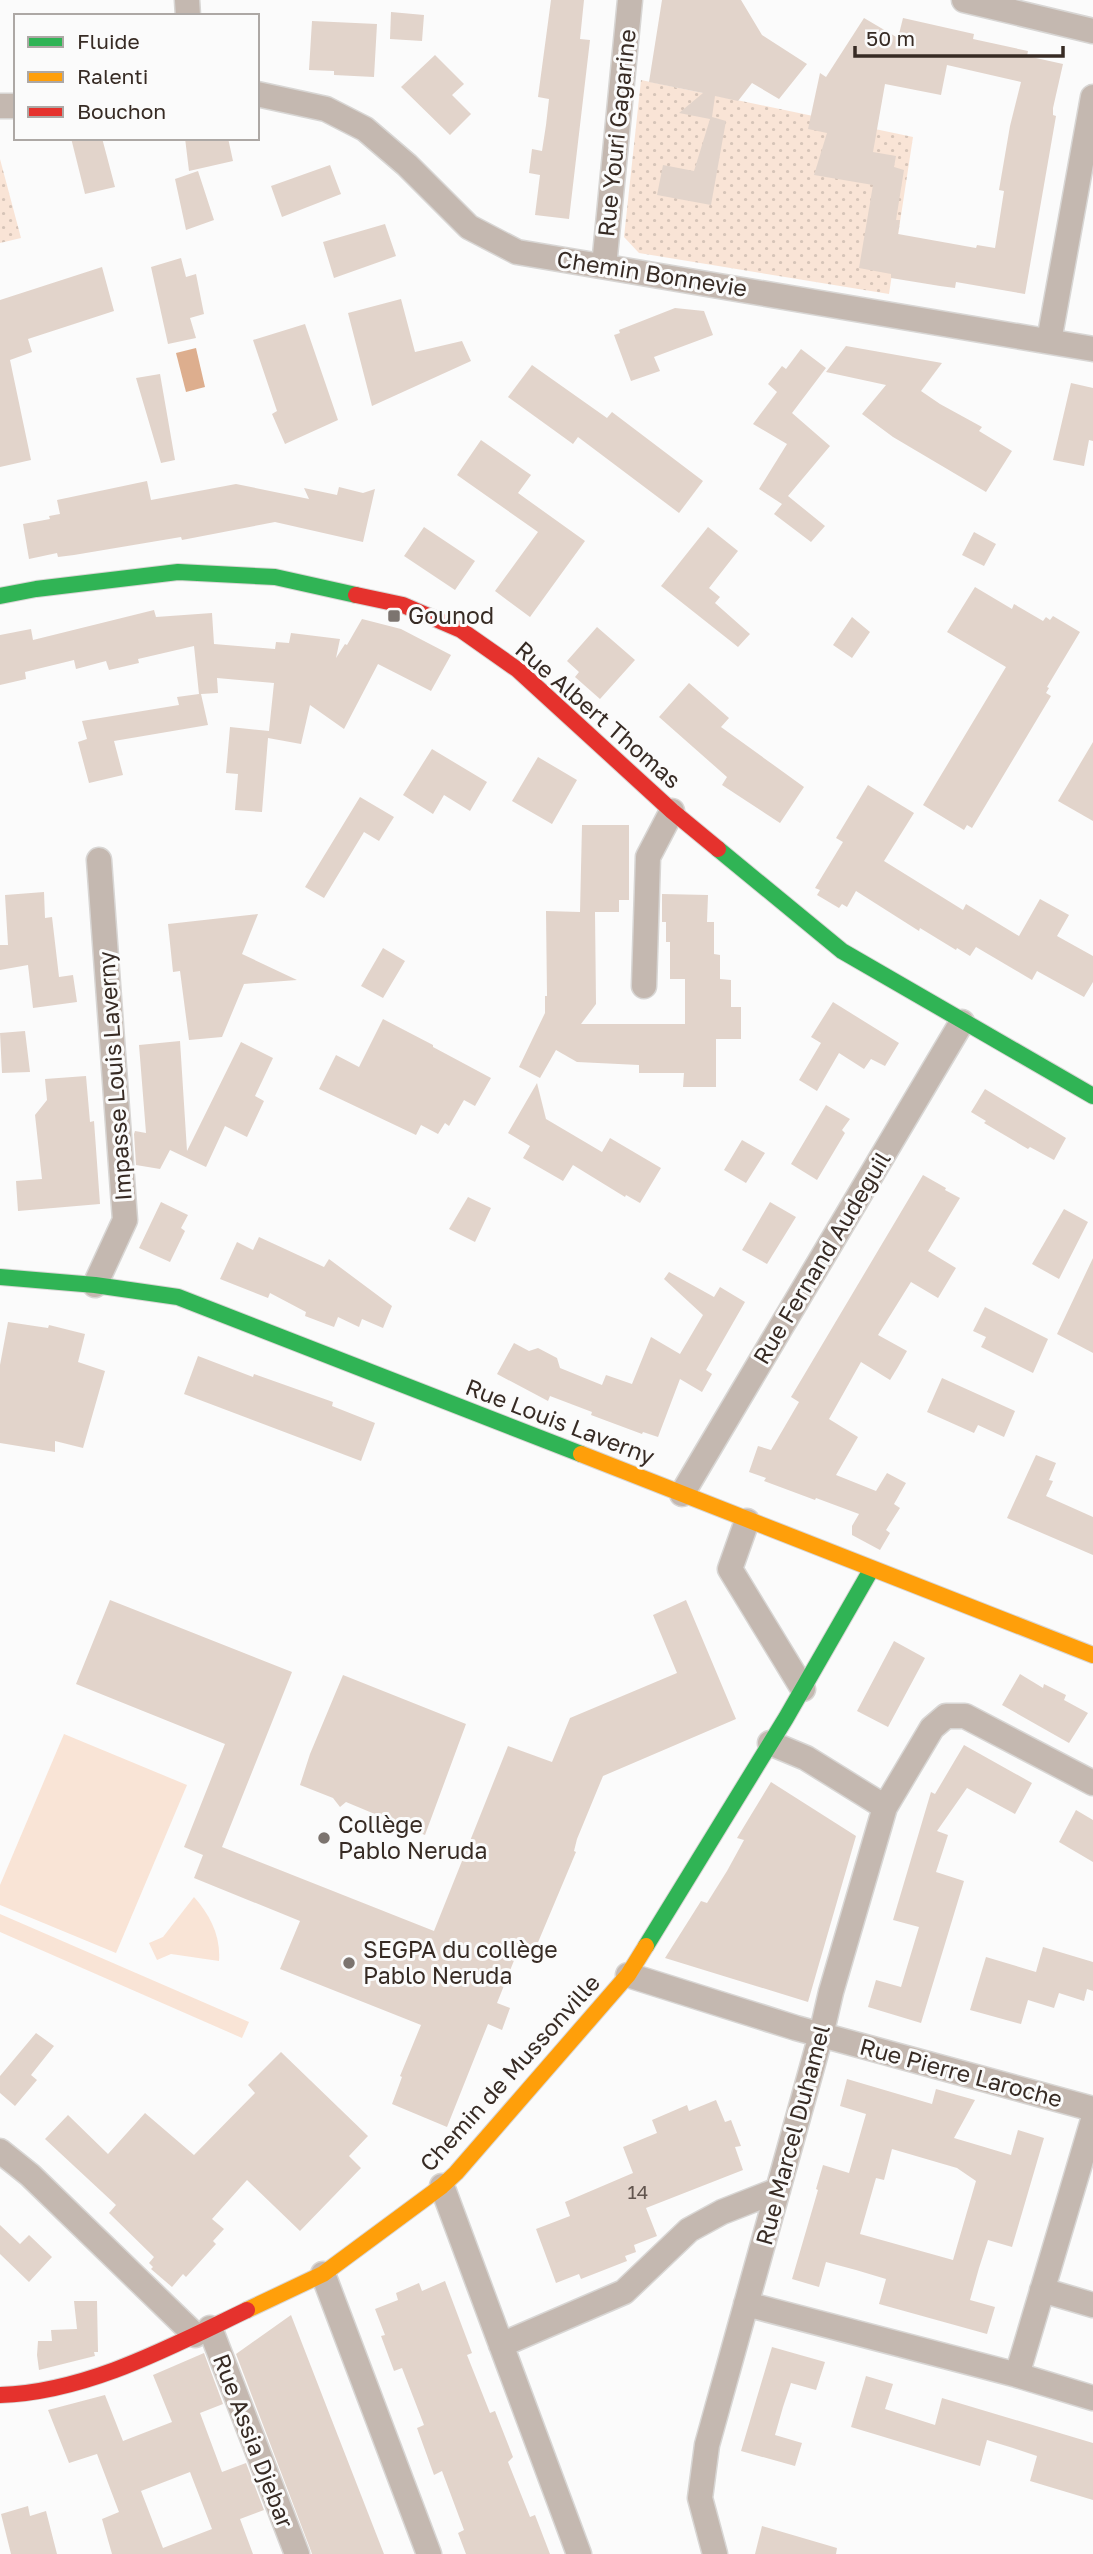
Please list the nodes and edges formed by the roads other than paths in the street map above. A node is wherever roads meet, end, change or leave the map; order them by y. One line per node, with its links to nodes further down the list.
1 (630, 0): 6 (street, Rue Youri Gagarine)
2 (964, 0): 3 (street)
3 (1093, 30)
4 (259, 94): 6 (street, Chemin Bonnevie)
5 (1093, 97): 7 (street)
6 (604, 266): 7 (street, Chemin Bonnevie)
7 (1049, 341): 8 (street, Chemin Bonnevie)
8 (1093, 349)
9 (0, 596): 10 (street, Rue Albert Thomas)
10 (672, 811): 12 (street); 13 (street, Rue Albert Thomas)
11 (99, 860): 16 (street, Impasse Louis Laverny)
12 (644, 986)
13 (962, 1022): 14 (street, Rue Albert Thomas); 17 (street, Rue Fernand Audeguil)
14 (1093, 1096)
15 (0, 1277): 16 (street, Rue Louis Laverny)
16 (95, 1285): 17 (street, Rue Louis Laverny)
17 (682, 1494): 18 (street, Rue Louis Laverny)
18 (747, 1521): 19 (street, Rue Louis Laverny); 21 (street)
19 (871, 1570): 20 (street, Rue Louis Laverny); 21 (street, Chemin de Mussonville)
20 (1093, 1655)
21 (803, 1689): 22 (street, Chemin de Mussonville)
22 (770, 1744): 24 (street); 25 (street, Chemin de Mussonville)
23 (1093, 1783): 24 (street, Rue Marcel Duhamel)
24 (885, 1807): 26 (street, Rue Marcel Duhamel)
25 (628, 1975): 26 (street, Rue Pierre Laroche); 32 (street, Chemin de Mussonville)
26 (821, 2035): 27 (street, Rue Pierre Laroche); 33 (street, Rue Marcel Duhamel)
27 (1093, 2109)
28 (1093, 2120): 35 (street)
29 (0, 2151): 31 (street)
30 (0, 2175): 31 (street)
31 (30, 2175): 38 (street)
32 (442, 2186): 34 (street, Chemin de Mussonville); 39 (street)
33 (778, 2190): 36 (street, Rue Marcel Duhamel); 39 (street)
34 (323, 2274): 38 (street, Chemin de Mussonville); 44 (street)
35 (1042, 2290): 37 (street); 40 (street)
36 (746, 2304): 40 (street); 46 (street, Rue Marcel Duhamel)
37 (1093, 2305)
38 (202, 2332): 41 (street, Chemin de Mussonville); 43 (street, Rue Assia Djebar)
39 (501, 2345): 45 (street)
40 (1017, 2375): 42 (street)
41 (0, 2395)
42 (1093, 2398)
43 (297, 2554)
44 (429, 2554)
45 (579, 2554)
46 (715, 2554)

